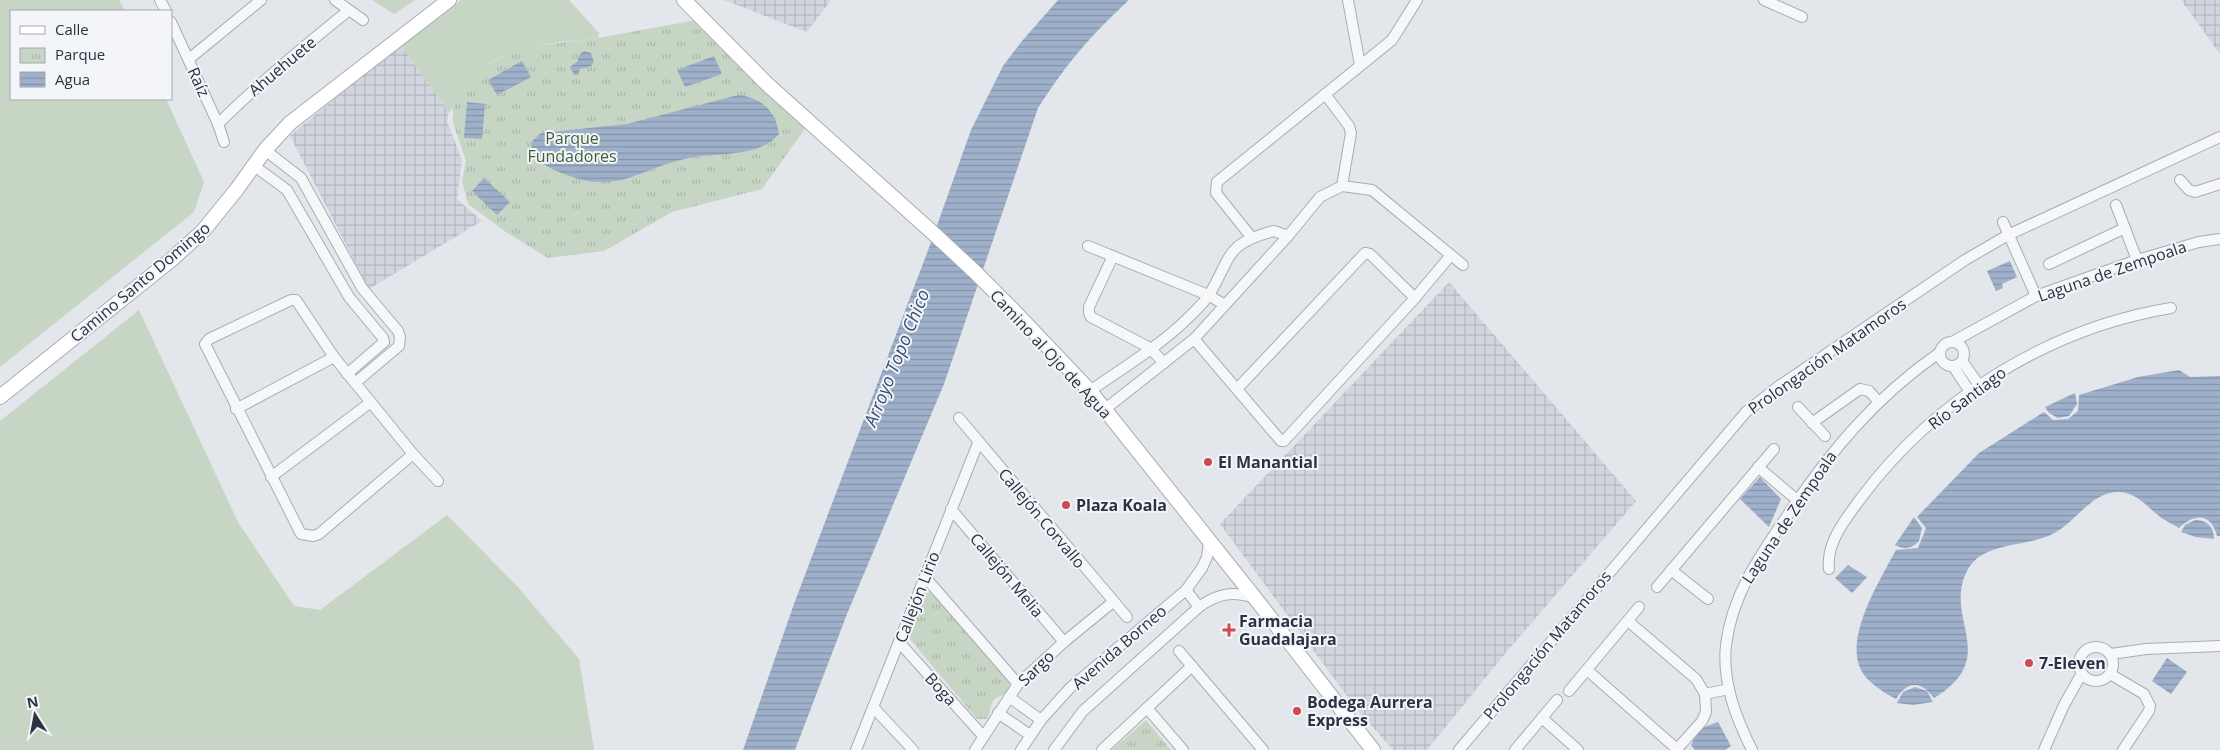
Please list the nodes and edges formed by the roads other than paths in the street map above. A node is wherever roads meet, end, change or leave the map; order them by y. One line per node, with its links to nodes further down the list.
1 (261, 0): 12 (street)
2 (335, 0): 8 (street)
3 (449, 0): 18 (street, Camino Santo Domingo)
4 (684, 0): 52 (street, Camino al Ojo de Agua)
5 (1348, 0): 13 (street)
6 (1417, 0): 13 (street)
7 (1764, 0): 9 (street)
8 (348, 12): 10 (street); 15 (street, Ahuehuete)
9 (1802, 17)
10 (363, 20)
11 (172, 24): 12 (street, Raíz)
12 (189, 59): 15 (street, Raíz)
13 (1360, 65): 14 (street)
14 (1326, 94): 22 (street); 28 (street)
15 (218, 124): 17 (street, Raíz)
16 (2220, 137): 26 (street, Prolongación Matamoros)
17 (224, 142)
18 (264, 150): 19 (street, Camino Santo Domingo); 49 (street)
19 (253, 165): 48 (street); 54 (street, Camino Santo Domingo)
20 (2180, 180): 21 (street)
21 (2220, 184)
22 (1342, 186): 27 (street); 31 (street)
23 (2116, 205): 25 (street)
24 (2003, 222): 26 (street)
25 (2125, 228): 33 (street); 34 (street)
26 (2008, 235): 37 (street); 116 (street, Prolongación Matamoros)
27 (1288, 236): 28 (street); 39 (street)
28 (1252, 238): 36 (street)
29 (2220, 238): 33 (street, Laguna de Zempoala)
30 (1088, 246): 32 (street)
31 (1451, 255): 35 (street); 38 (street)
32 (1113, 256): 36 (street); 43 (street)
33 (2137, 260): 37 (street, Laguna de Zempoala)
34 (2049, 264)
35 (1463, 265)
36 (1208, 295): 39 (street); 43 (street)
37 (2036, 296): 42 (street, Laguna de Zempoala)
38 (1415, 298): 51 (street); 51 (street)
39 (1225, 305): 41 (street)
40 (2171, 308): 50 (street, Río Santiago)
41 (1194, 339): 46 (street); 51 (street)
42 (1954, 341): 44 (street); 47 (street)
43 (1150, 348): 46 (street); 52 (street)
44 (1939, 353): 47 (street); 55 (street, Laguna de Zempoala)
45 (334, 357): 48 (street); 58 (street); 58 (street)
46 (1164, 363): 59 (street)
47 (1958, 363): 50 (street); 53 (street)
48 (347, 374): 49 (street)
49 (355, 383): 56 (street)
50 (1979, 385): 53 (street, Río Santiago)
51 (1237, 389)
52 (1090, 391): 59 (street, Camino al Ojo de Agua)
53 (1970, 392): 72 (street, Río Santiago)
54 (0, 397)
55 (1878, 401): 61 (street); 69 (street, Laguna de Zempoala)
56 (371, 402): 65 (street); 67 (street)
57 (1798, 407): 61 (street)
58 (236, 409): 67 (street)
59 (1104, 410): 71 (street, Camino al Ojo de Agua)
60 (958, 418): 63 (street, Callejón Corvallo)
61 (1812, 423): 62 (street)
62 (1825, 436)
63 (978, 443): 70 (street, Callejón Lirio); 79 (street, Callejón Corvallo)
64 (1774, 449): 66 (street)
65 (413, 454): 67 (street); 68 (street)
66 (1758, 467): 69 (street); 73 (street)
67 (271, 476)
68 (438, 481)
69 (1797, 500): 94 (street, Laguna de Zempoala)
70 (951, 509): 74 (street, Callejón Lirio); 85 (street, Callejón Melia)
71 (1209, 541): 76 (street, Avenida Borneo); 77 (street, Camino al Ojo de Agua)
72 (1829, 569)
73 (1671, 570): 75 (street); 78 (street)
74 (926, 577): 84 (street, Callejón Lirio); 93 (street)
75 (1657, 587)
76 (1186, 590): 80 (street); 103 (street, Avenida Borneo)
77 (1255, 598): 80 (street, Avenida Borneo); 115 (street, Camino al Ojo de Agua)
78 (1708, 599)
79 (1113, 602): 82 (street, Callejón Corvallo); 85 (street, Sargo)
80 (1200, 607): 106 (street, Avenida Borneo)
81 (1639, 607): 83 (street)
82 (1127, 617)
83 (1628, 621): 90 (street); 96 (street)
84 (899, 642): 99 (street, Callejón Lirio); 105 (street, Boga)
85 (1064, 642): 93 (street, Sargo)
86 (2220, 646): 88 (street)
87 (1180, 651): 89 (street)
88 (2111, 654): 91 (street); 92 (street)
89 (1192, 666): 100 (street); 114 (street)
90 (1587, 670): 95 (street); 108 (street)
91 (2082, 673): 92 (street); 120 (street)
92 (2110, 674): 121 (street)
93 (1018, 684): 97 (street, Sargo)
94 (1729, 689): 96 (street); 119 (street, Laguna de Zempoala)
95 (1569, 691)
96 (1705, 694): 108 (street)
97 (1009, 696): 101 (street, Sargo); 103 (street)
98 (1557, 700): 102 (street)
99 (873, 707): 109 (street, Callejón Lirio); 110 (street)
100 (1147, 708): 112 (street); 113 (street)
101 (998, 713): 104 (street); 105 (street, Sargo)
102 (1542, 718): 117 (street); 118 (street)
103 (1041, 720): 104 (street, Avenida Borneo)
104 (1030, 735): 107 (street, Avenida Borneo)
105 (983, 736): 111 (street, Sargo)
106 (1059, 748)
107 (1022, 749)
108 (1678, 749)
109 (856, 750)
110 (913, 750)
111 (975, 750)
112 (1102, 750)
113 (1183, 750)
114 (1263, 750)
115 (1374, 750)
116 (1459, 750)
117 (1515, 750)
118 (1578, 750)
119 (1752, 750)
120 (2044, 750)
121 (2123, 750)

